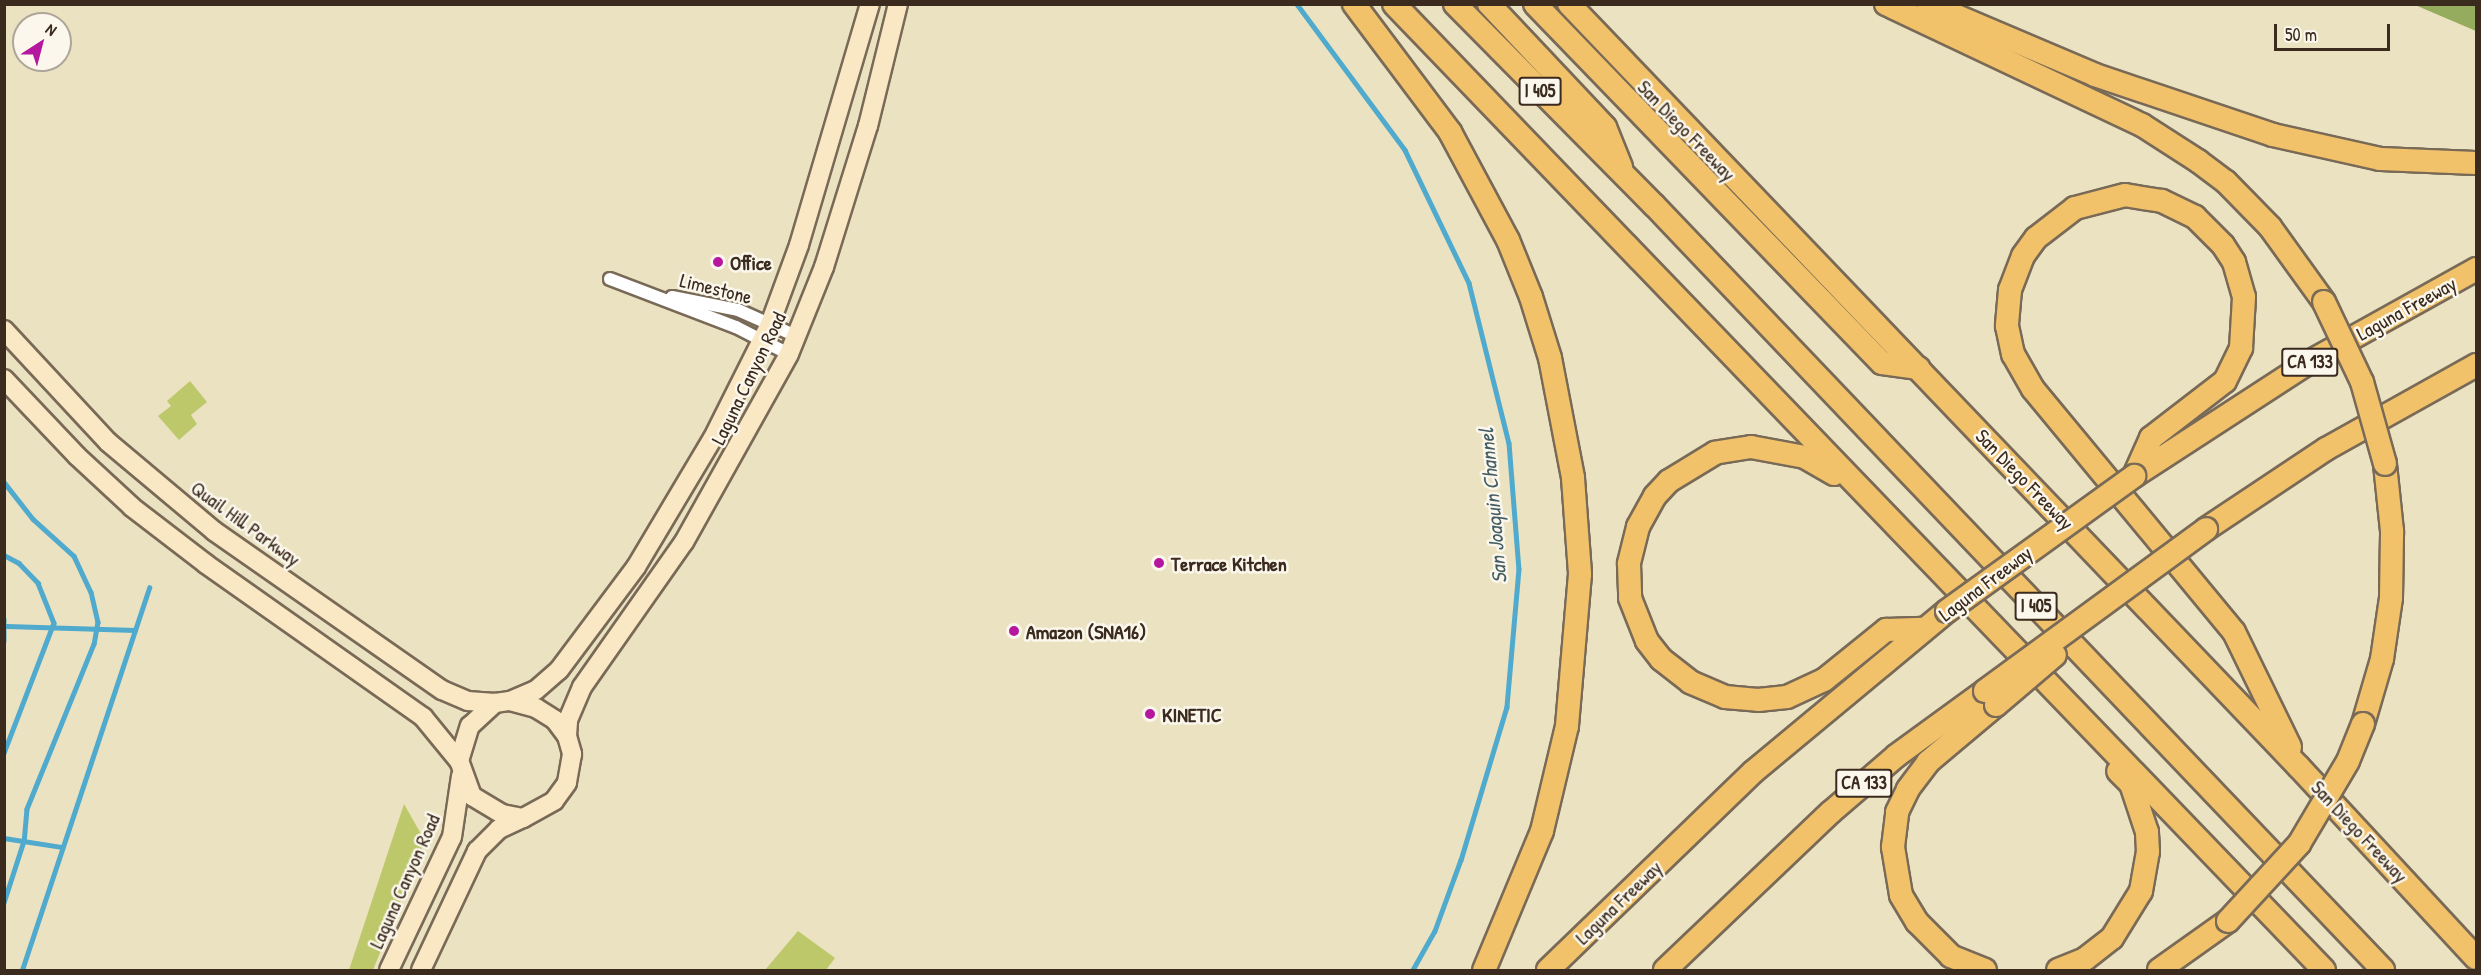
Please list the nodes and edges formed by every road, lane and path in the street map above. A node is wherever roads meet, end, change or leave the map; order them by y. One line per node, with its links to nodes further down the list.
1 (870, 4): 17 (main road, Laguna Canyon Road)
2 (898, 4): 18 (main road, Laguna Canyon Road)
3 (1354, 4): 36 (highway)
4 (1394, 4): 24 (highway)
5 (1455, 4): 12 (highway, I 405)
6 (1489, 4): 12 (highway)
7 (1535, 4): 21 (highway)
8 (1569, 4): 21 (highway, San Diego Freeway)
9 (1887, 4): 41 (highway, bridge)
10 (1929, 4): 11 (highway)
11 (2476, 164)
12 (1625, 177): 43 (highway, I 405)
13 (2476, 269): 23 (highway, Laguna Freeway / CA 133)
14 (610, 279): 15 (street, Limestone)
15 (659, 295): 17 (street, Limestone); 17 (street, Limestone)
16 (4, 330): 28 (main road, Quail Hill Parkway)
17 (766, 332): 18 (street, Limestone); 19 (street, Limestone); 28 (main road, Laguna Canyon Road)
18 (796, 336): 19 (main road, Laguna Canyon Road)
19 (789, 354): 29 (main road, Laguna Canyon Road)
20 (2476, 365): 27 (highway, bridge)
21 (1919, 368): 31 (highway, San Diego Freeway)
22 (4, 379): 30 (main road)
23 (2142, 466): 25 (highway, Laguna Freeway / CA 133, bridge); 31 (highway)
24 (1862, 491): 25 (highway); 26 (highway)
25 (1924, 629): 37 (highway, Laguna Freeway / CA 133)
26 (1999, 634): 40 (highway); 42 (highway)
27 (1990, 698): 38 (highway, CA 133); 39 (highway)
28 (502, 702): 29 (main road); 30 (main road)
29 (567, 736): 32 (main road)
30 (460, 767): 32 (main road); 34 (main road, Laguna Canyon Road)
31 (2299, 767): 33 (highway, San Diego Freeway)
32 (523, 818): 35 (main road)
33 (2476, 958)
34 (389, 970)
35 (421, 970)
36 (1484, 970)
37 (1548, 970)
38 (1665, 970)
39 (1985, 970)
40 (2058, 970)
41 (2159, 970)
42 (2324, 970)
43 (2383, 970)

